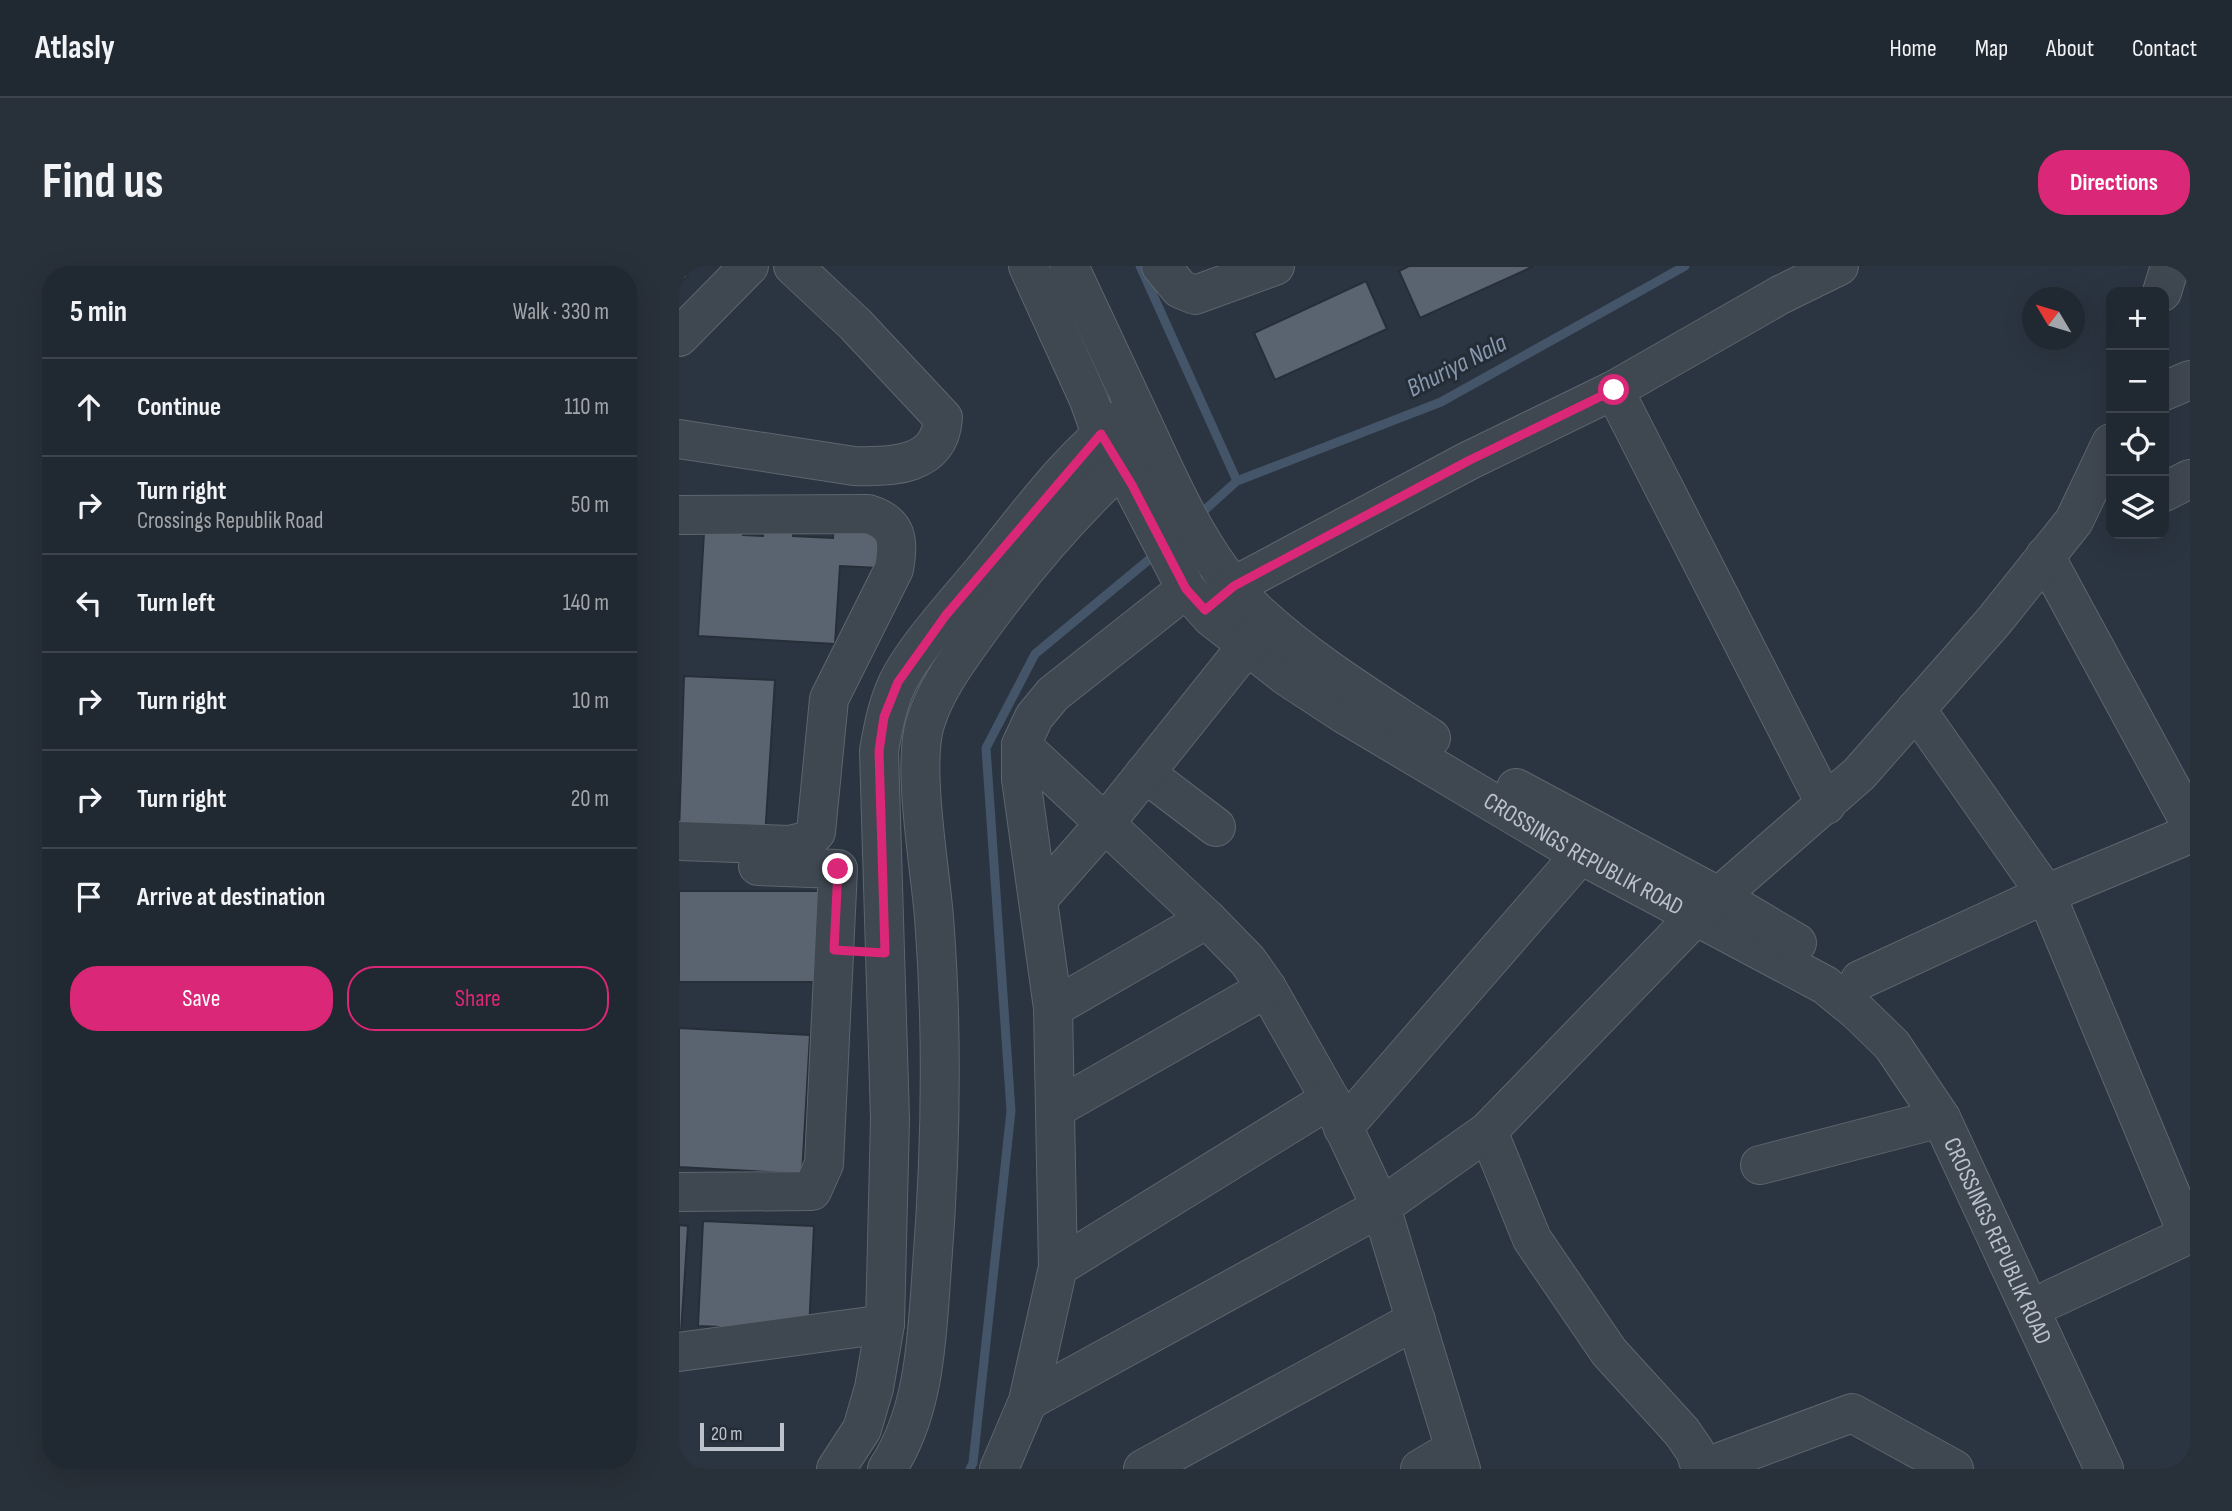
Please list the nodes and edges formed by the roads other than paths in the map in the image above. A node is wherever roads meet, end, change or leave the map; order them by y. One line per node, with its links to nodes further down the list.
1 (749, 266): 10 (street)
2 (793, 266): 16 (street)
3 (1028, 266): 15 (street, CROSSINGS REPUBLIK ROAD)
4 (1069, 266): 14 (street, CROSSINGS REPUBLIK ROAD)
5 (1161, 266): 6 (street)
6 (1275, 266)
7 (1839, 266): 13 (street)
8 (2170, 266): 9 (street)
9 (2164, 287)
10 (679, 337)
11 (2190, 380): 12 (street)
12 (2169, 389)
13 (1614, 390): 25 (street); 33 (street)
14 (1143, 424): 15 (street); 19 (street, CROSSINGS REPUBLIK ROAD)
15 (1101, 434): 19 (street, CROSSINGS REPUBLIK ROAD); 30 (street)
16 (679, 439)
17 (2106, 454): 23 (street)
18 (2190, 479): 20 (street)
19 (1141, 480): 25 (street); 26 (street, CROSSINGS REPUBLIK ROAD); 68 (street)
20 (2169, 490)
21 (2106, 511): 23 (street)
22 (679, 514): 28 (street)
23 (2074, 521): 24 (street)
24 (2045, 556): 29 (street); 35 (street)
25 (1234, 586): 26 (street); 27 (street)
26 (1189, 590): 27 (street, CROSSINGS REPUBLIK ROAD); 31 (street)
27 (1256, 633): 32 (street); 39 (street, CROSSINGS REPUBLIK ROAD)
28 (829, 699): 30 (street); 38 (street)
29 (1916, 709): 33 (street); 41 (street)
30 (884, 717): 46 (street)
31 (1021, 745): 34 (street); 42 (street)
32 (1145, 773): 34 (street); 36 (street)
33 (1826, 805): 43 (street)
34 (1106, 822): 42 (street); 44 (street)
35 (2190, 823)
36 (1216, 827)
37 (2190, 834): 41 (street)
38 (679, 841)
39 (1590, 844): 43 (street, CROSSINGS REPUBLIK ROAD); 53 (street)
40 (679, 863): 45 (street)
41 (2046, 894): 47 (street); 59 (street)
42 (1039, 898): 49 (street)
43 (1706, 906): 47 (street); 54 (street, CROSSINGS REPUBLIK ROAD); 55 (street)
44 (1207, 919): 48 (street); 49 (street)
45 (834, 950): 46 (street); 50 (street)
46 (885, 953): 51 (street)
47 (1860, 980): 61 (street)
48 (1267, 988): 52 (street); 53 (street)
49 (1053, 1008): 52 (street)
50 (830, 1071): 51 (street); 57 (street)
51 (889, 1076): 63 (street)
52 (1055, 1109): 60 (street)
53 (1336, 1113): 58 (street); 60 (street)
54 (1941, 1118): 56 (street); 74 (street, CROSSINGS REPUBLIK ROAD)
55 (1488, 1131): 58 (street); 72 (street)
56 (1760, 1165)
57 (679, 1192)
58 (1381, 1207): 62 (street); 65 (street)
59 (2189, 1235): 61 (street)
60 (1058, 1267): 65 (street)
61 (2051, 1299): 75 (street)
62 (1416, 1320): 66 (street); 70 (street)
63 (885, 1324): 64 (street); 67 (street)
64 (679, 1352)
65 (1028, 1401): 69 (street)
66 (1458, 1459): 71 (street)
67 (836, 1469)
68 (887, 1469)
69 (999, 1469)
70 (1143, 1469)
71 (1420, 1469)
72 (1701, 1469): 73 (street)
73 (1954, 1469)
74 (2104, 1469)
75 (2130, 1469)

